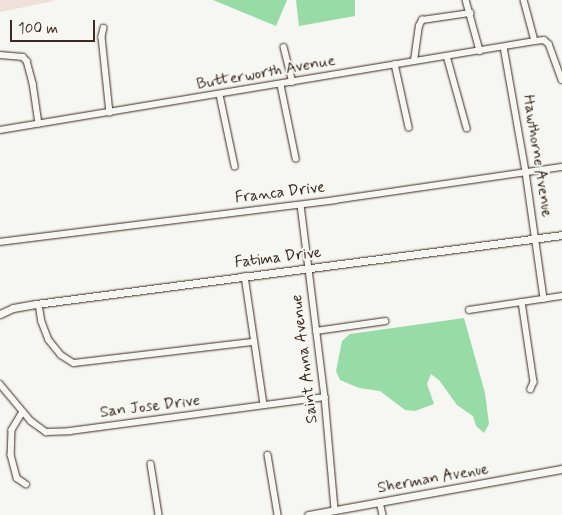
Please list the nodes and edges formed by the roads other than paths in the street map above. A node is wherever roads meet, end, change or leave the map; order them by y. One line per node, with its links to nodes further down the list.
1 (466, 0): 3 (street)
2 (524, 0): 5 (street)
3 (470, 13): 8 (street); 11 (street)
4 (104, 28): 17 (street)
5 (535, 41): 7 (street, Butterworth Avenue); 13 (street)
6 (284, 47): 14 (street)
7 (504, 47): 8 (street, Butterworth Avenue); 25 (street, Hawthorne Avenue)
8 (480, 51): 10 (street, Butterworth Avenue)
9 (3, 55): 18 (street)
10 (447, 56): 11 (street, Butterworth Avenue); 20 (street)
11 (414, 61): 12 (street, Butterworth Avenue)
12 (395, 64): 14 (street, Butterworth Avenue); 19 (street)
13 (562, 80)
14 (292, 82): 15 (street, Butterworth Avenue)
15 (281, 85): 16 (street, Butterworth Avenue); 22 (street)
16 (220, 95): 17 (street, Butterworth Avenue); 23 (street)
17 (110, 114): 18 (street, Butterworth Avenue)
18 (39, 124): 21 (street, Butterworth Avenue)
19 (409, 126)
20 (466, 128)
21 (0, 130)
22 (296, 158)
23 (235, 166)
24 (562, 167): 25 (street, Franca Drive)
25 (526, 172): 26 (street, Franca Drive); 28 (street, Hawthorne Avenue)
26 (301, 205): 29 (street, Franca Drive); 30 (street, Saint Anna Avenue)
27 (562, 235): 28 (street, Fatima Drive)
28 (536, 239): 30 (street, Fatima Drive); 33 (street, Hawthorne Avenue)
29 (0, 242)
30 (308, 269): 31 (street, Fatima Drive); 39 (street, Saint Anna Avenue)
31 (245, 276): 35 (street, Fatima Drive); 40 (street)
32 (562, 296): 33 (street)
33 (544, 299): 34 (street)
34 (522, 302): 36 (street); 42 (street)
35 (39, 304): 37 (street, Fatima Drive); 40 (street)
36 (469, 310)
37 (0, 314)
38 (384, 320): 39 (street)
39 (316, 331): 43 (street, Saint Anna Avenue)
40 (254, 342): 44 (street)
41 (0, 384): 45 (street, San Jose Drive)
42 (531, 390)
43 (324, 397): 44 (street, San Jose Drive); 51 (street, Saint Anna Avenue)
44 (264, 405): 45 (street, San Jose Drive)
45 (23, 412): 49 (street)
46 (268, 455): 53 (street)
47 (151, 464): 52 (street)
48 (562, 469): 50 (street, Sherman Avenue)
49 (26, 484)
50 (380, 502): 51 (street, Sherman Avenue); 55 (street)
51 (336, 510): 54 (street, Sherman Avenue)
52 (159, 515)
53 (278, 515)
54 (308, 515)
55 (383, 515)

